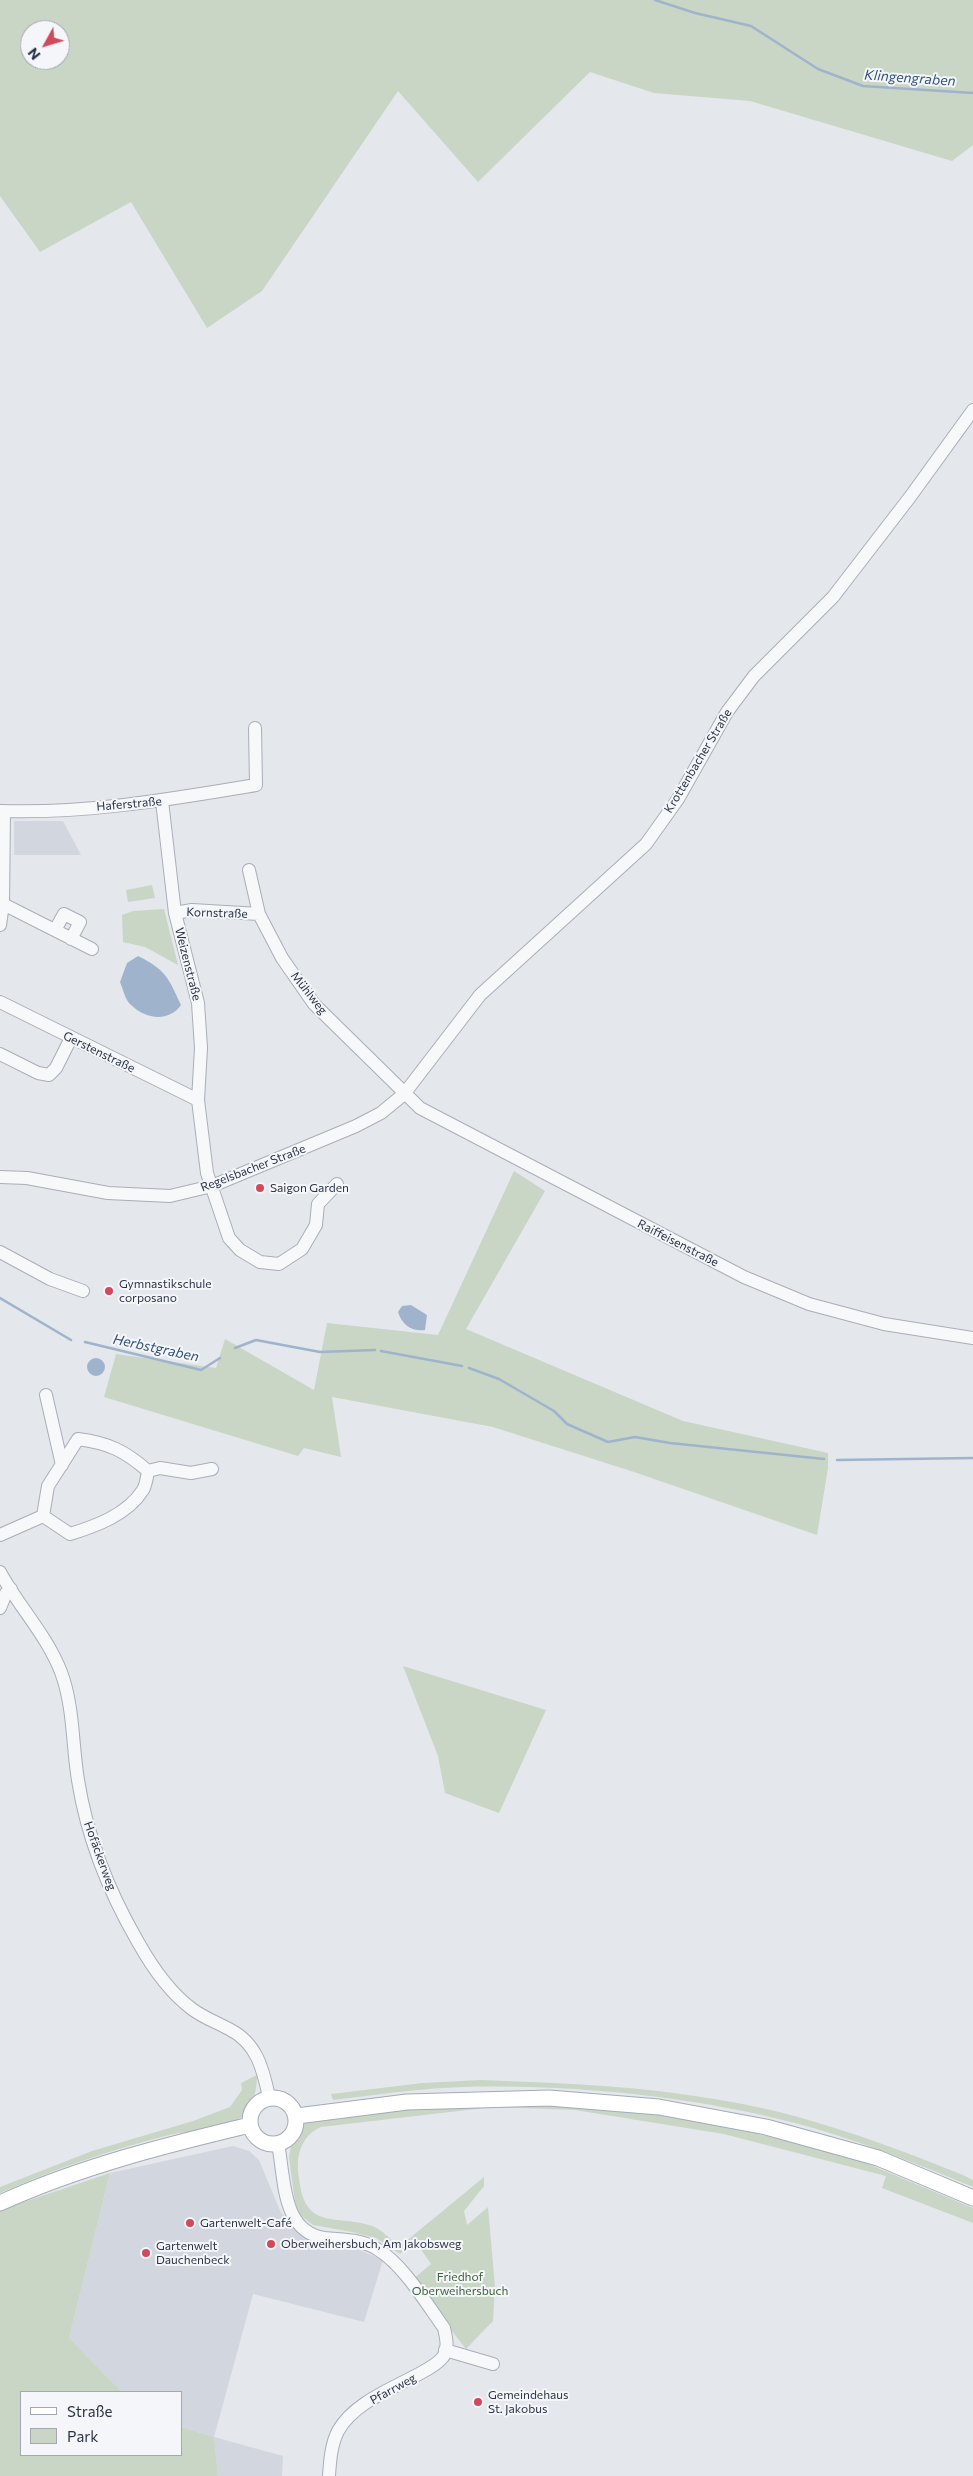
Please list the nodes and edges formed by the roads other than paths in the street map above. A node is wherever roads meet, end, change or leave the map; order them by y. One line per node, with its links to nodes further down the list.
1 (973, 410): 16 (street, Krottenbacher Straße)
2 (255, 728): 3 (street, Haferstraße)
3 (162, 801): 4 (street, Haferstraße); 7 (street, Weizenstraße)
4 (2, 811): 6 (street)
5 (249, 870): 8 (street, Mühlweg)
6 (3, 904): 9 (street); 10 (street)
7 (175, 913): 8 (street, Kornstraße); 17 (street, Weizenstraße)
8 (260, 914): 16 (street, Mühlweg)
9 (0, 925)
10 (55, 930): 11 (street); 11 (street)
11 (71, 939): 12 (street)
12 (92, 949)
13 (0, 1002): 14 (street, Gerstenstraße)
14 (71, 1038): 15 (street); 17 (street, Gerstenstraße)
15 (0, 1054)
16 (404, 1094): 20 (street, Regelsbacher Straße); 23 (street, Raiffeisenstraße)
17 (198, 1100): 20 (street, Weizenstraße)
18 (0, 1177): 20 (street, Regelsbacher Straße)
19 (337, 1184): 20 (street, Weizenstraße)
20 (212, 1186)
21 (0, 1252): 22 (street)
22 (83, 1291)
23 (973, 1338)
24 (46, 1395): 25 (street)
25 (62, 1465): 27 (street); 28 (street)
26 (212, 1469): 27 (street)
27 (148, 1471): 28 (street)
28 (44, 1516): 29 (street)
29 (0, 1535)
30 (0, 1572): 31 (street, Hofäckerweg)
31 (11, 1589): 32 (street); 33 (street, Hofäckerweg)
32 (0, 1608)
33 (269, 2097): 34 (main road); 35 (main road)
34 (297, 2116): 36 (main road); 37 (main road)
35 (250, 2125): 36 (main road); 38 (main road)
36 (278, 2144): 39 (street)
37 (973, 2198)
38 (0, 2203)
39 (446, 2350): 40 (street); 41 (street, Pfarrweg)
40 (493, 2364)
41 (329, 2476)

